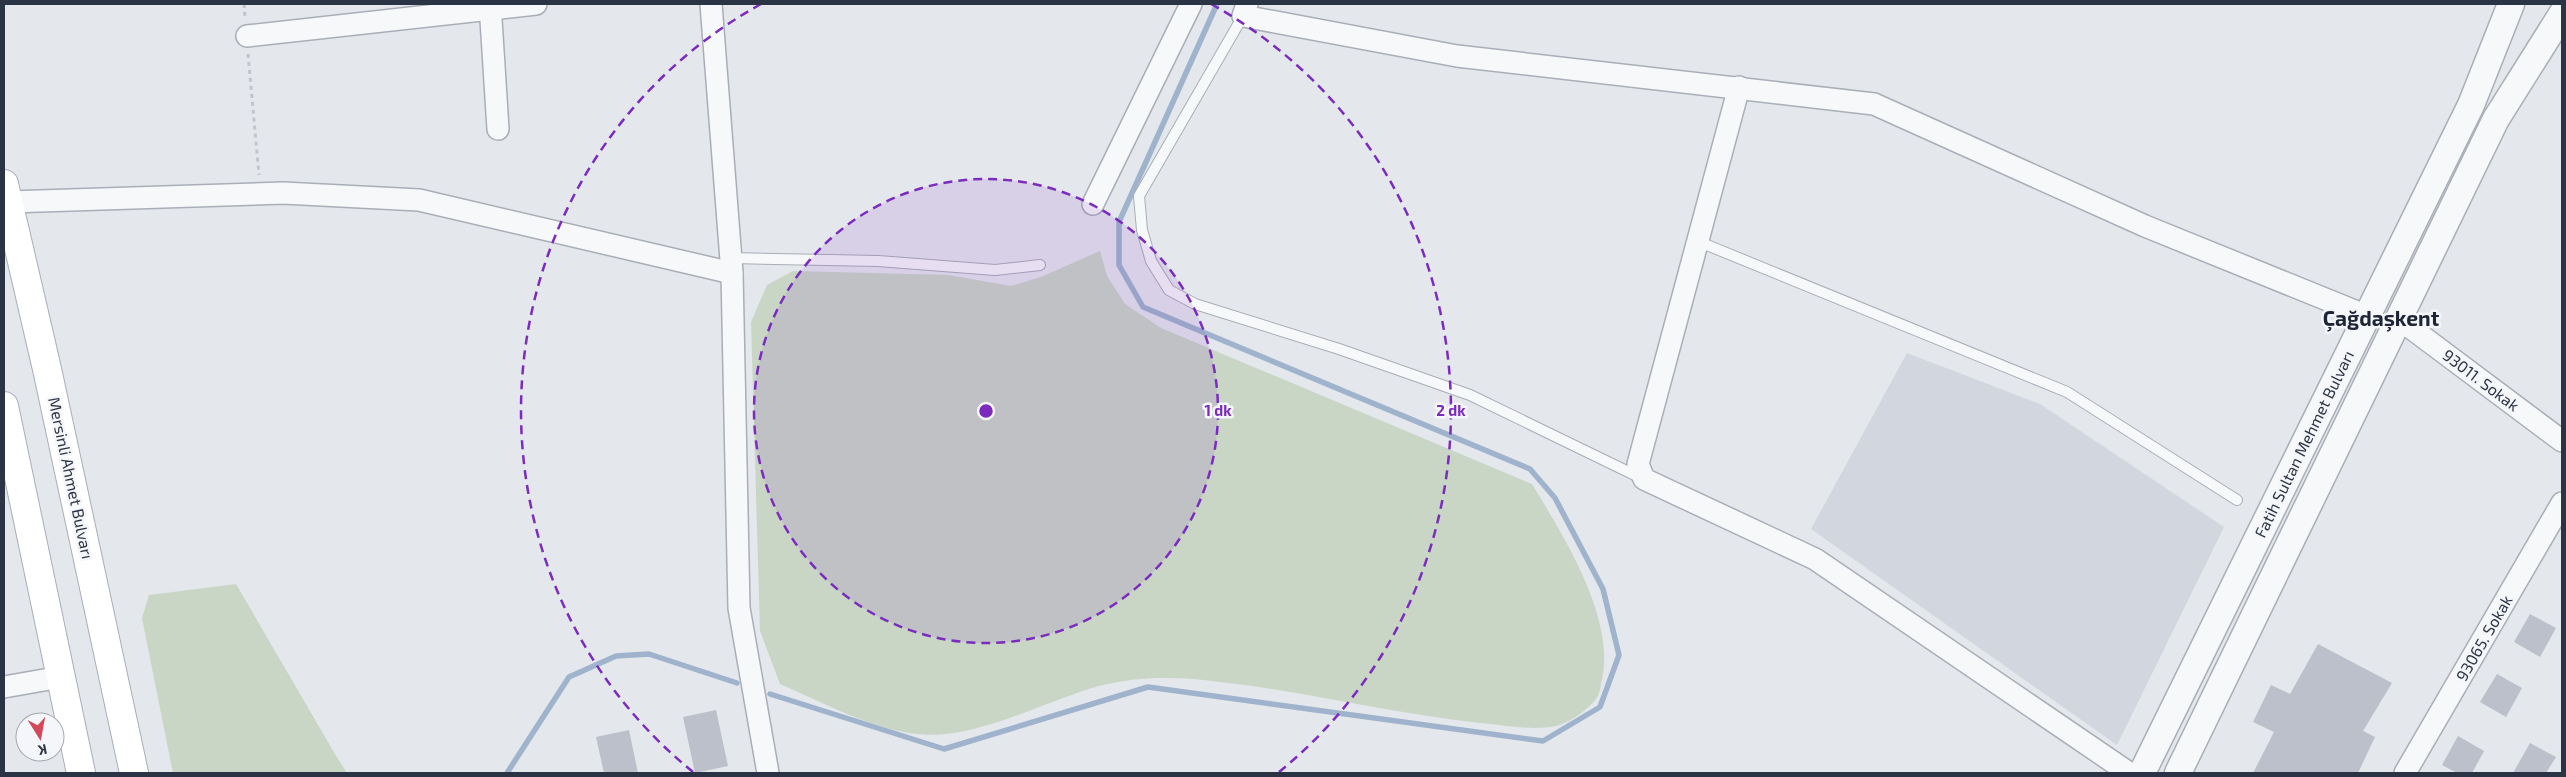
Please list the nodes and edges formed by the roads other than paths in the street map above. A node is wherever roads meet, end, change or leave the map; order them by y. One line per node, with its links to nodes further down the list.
1 (536, 4): 5 (street)
2 (711, 4): 15 (street)
3 (1191, 4): 12 (street)
4 (2511, 4): 16 (street, Fatih Sultan Mehmet Bulvarı)
5 (490, 6): 8 (street); 10 (street)
6 (1245, 10): 9 (street); 20 (lane)
7 (2562, 14): 17 (street, Fatih Sultan Mehmet Bulvarı)
8 (247, 36)
9 (1739, 88): 13 (street); 16 (street)
10 (498, 128)
11 (6, 193): 15 (street); 26 (main road, Mersinli Ahmet Bulvarı)
12 (1093, 204)
13 (1697, 241): 20 (street); 21 (lane)
14 (1040, 265): 15 (lane)
15 (731, 266): 27 (street)
16 (2367, 316): 29 (street, Fatih Sultan Mehmet Bulvarı)
17 (2399, 319): 19 (street, 93011. Sokak); 30 (street, Fatih Sultan Mehmet Bulvarı)
18 (4, 406): 23 (main road)
19 (2562, 441)
20 (1644, 479): 28 (street)
21 (2237, 500)
22 (2562, 503): 31 (street, 93065. Sokak)
23 (60, 677): 24 (street); 25 (main road)
24 (4, 687)
25 (81, 773)
26 (134, 773)
27 (768, 773)
28 (2129, 773)
29 (2142, 773)
30 (2178, 773)
31 (2405, 773)

